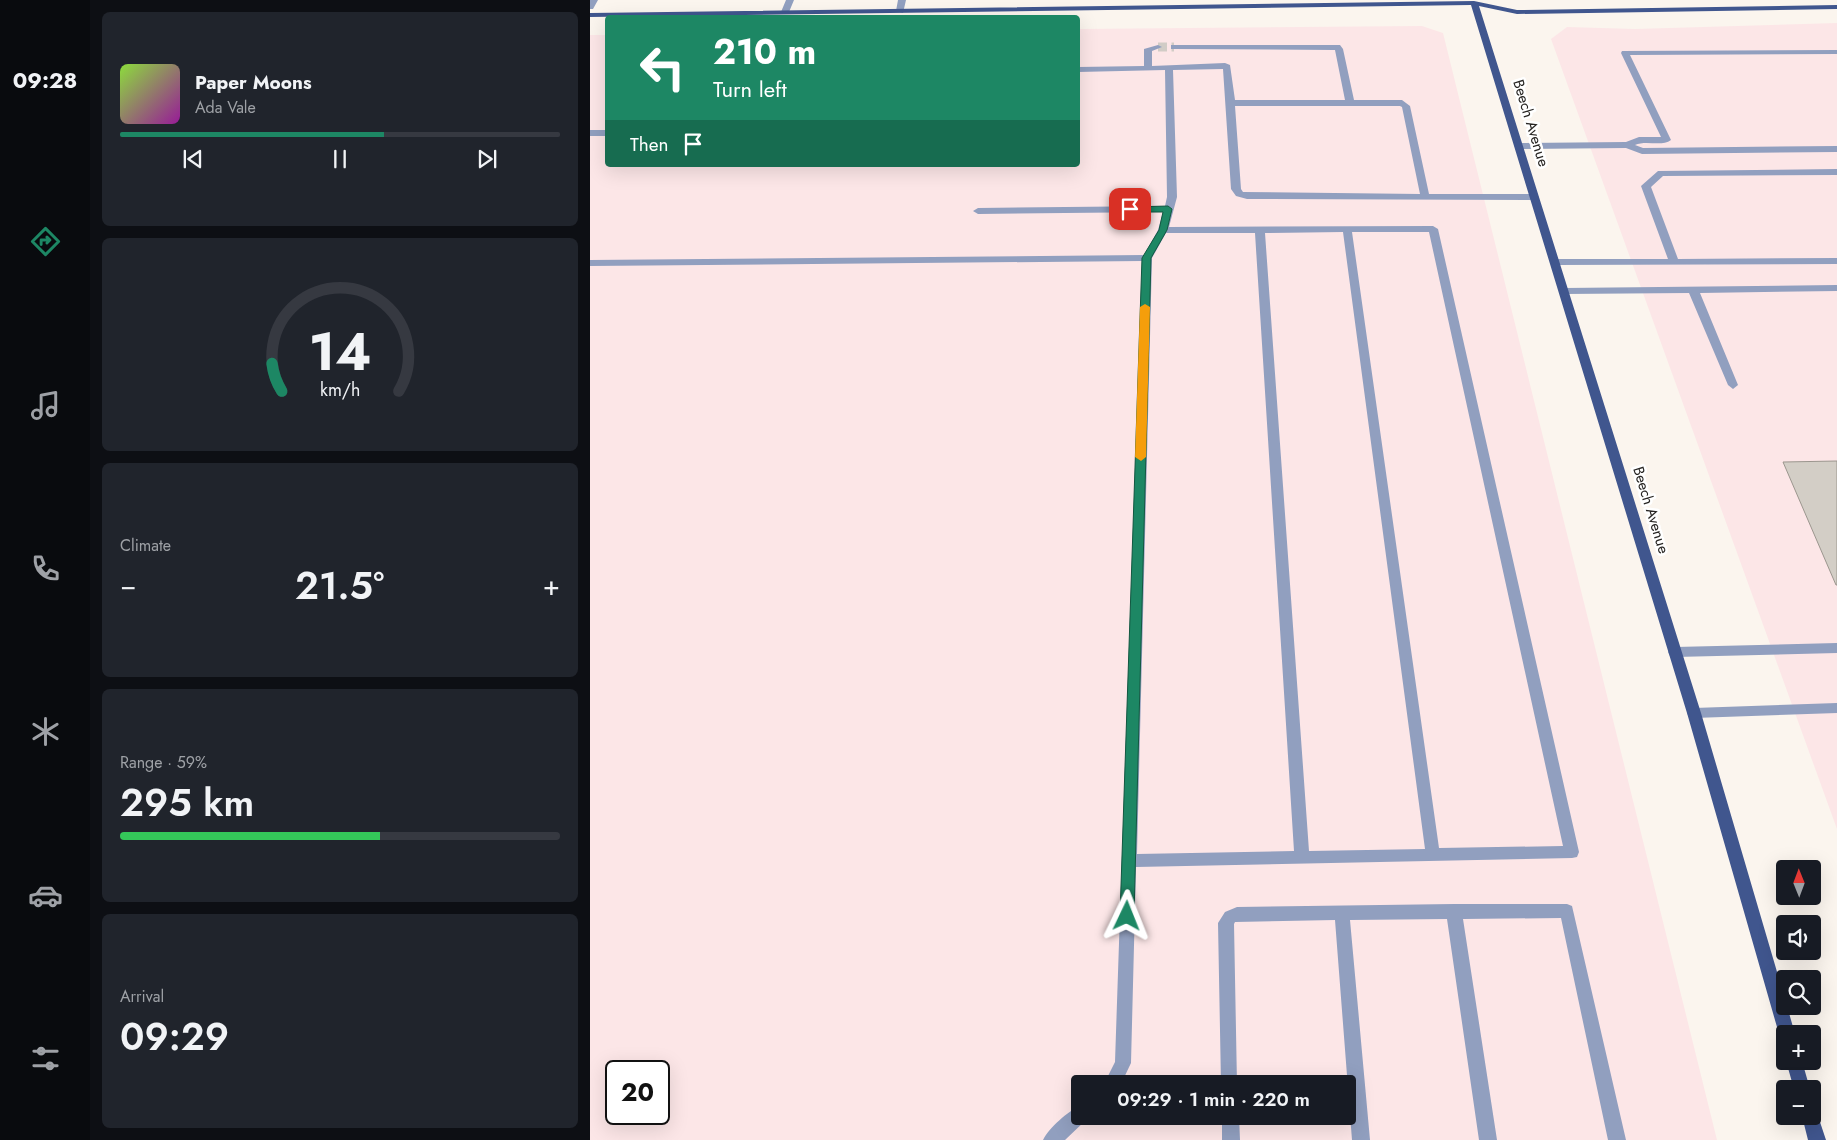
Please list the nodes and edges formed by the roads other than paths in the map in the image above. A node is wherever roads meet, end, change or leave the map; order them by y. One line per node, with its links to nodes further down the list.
1 (594, 0): 7 (lane)
2 (790, 0): 10 (lane)
3 (902, 0): 9 (lane)
4 (1486, 0): 5 (main road)
5 (1474, 1): 6 (main road); 8 (main road); 23 (main road, Beech Avenue)
6 (1334, 2): 9 (main road)
7 (590, 7)
8 (1837, 7)
9 (900, 10): 10 (main road)
10 (785, 12): 11 (main road)
11 (590, 15)
12 (1158, 47): 15 (lane)
13 (1174, 47): 19 (lane)
14 (1837, 52): 22 (lane)
15 (1148, 67): 16 (lane); 17 (lane)
16 (1169, 67): 18 (lane); 28 (lane)
17 (1080, 70)
18 (1231, 103): 19 (lane); 26 (lane)
19 (1350, 103): 26 (lane)
20 (590, 133): 21 (lane)
21 (605, 133)
22 (1627, 145): 23 (lane); 24 (lane)
23 (1519, 146): 27 (main road, Beech Avenue)
24 (1837, 149)
25 (1837, 172): 37 (lane)
26 (1425, 197): 27 (lane)
27 (1534, 197): 35 (main road, Beech Avenue)
28 (1168, 209): 29 (lane); 32 (lane)
29 (978, 211)
30 (1346, 228): 31 (lane); 46 (lane); 46 (lane)
31 (1260, 229): 32 (lane); 47 (lane)
32 (1163, 230): 33 (lane)
33 (1147, 258): 36 (lane); 48 (lane)
34 (1837, 261): 37 (lane)
35 (1555, 262): 37 (lane); 40 (main road, Beech Avenue)
36 (590, 263)
37 (1674, 263)
38 (1837, 288): 39 (lane)
39 (1692, 289): 40 (lane); 41 (lane)
40 (1564, 291): 43 (main road, Beech Avenue)
41 (1733, 385)
42 (1837, 648): 43 (lane)
43 (1675, 652): 45 (main road, Beech Avenue)
44 (1837, 708): 45 (lane)
45 (1694, 714): 51 (main road, Beech Avenue)
46 (1433, 855): 47 (lane)
47 (1302, 858): 48 (lane)
48 (1129, 861): 52 (lane)
49 (1454, 911): 50 (lane); 60 (lane); 61 (lane)
50 (1342, 913): 53 (lane); 59 (lane)
51 (1784, 1025)
52 (1117, 1075)
53 (1229, 1075)
54 (1071, 1122): 57 (lane)
55 (1230, 1125): 58 (lane)
56 (1813, 1125): 62 (main road)
57 (1052, 1140)
58 (1231, 1140)
59 (1361, 1140)
60 (1488, 1140)
61 (1617, 1140)
62 (1817, 1140)

